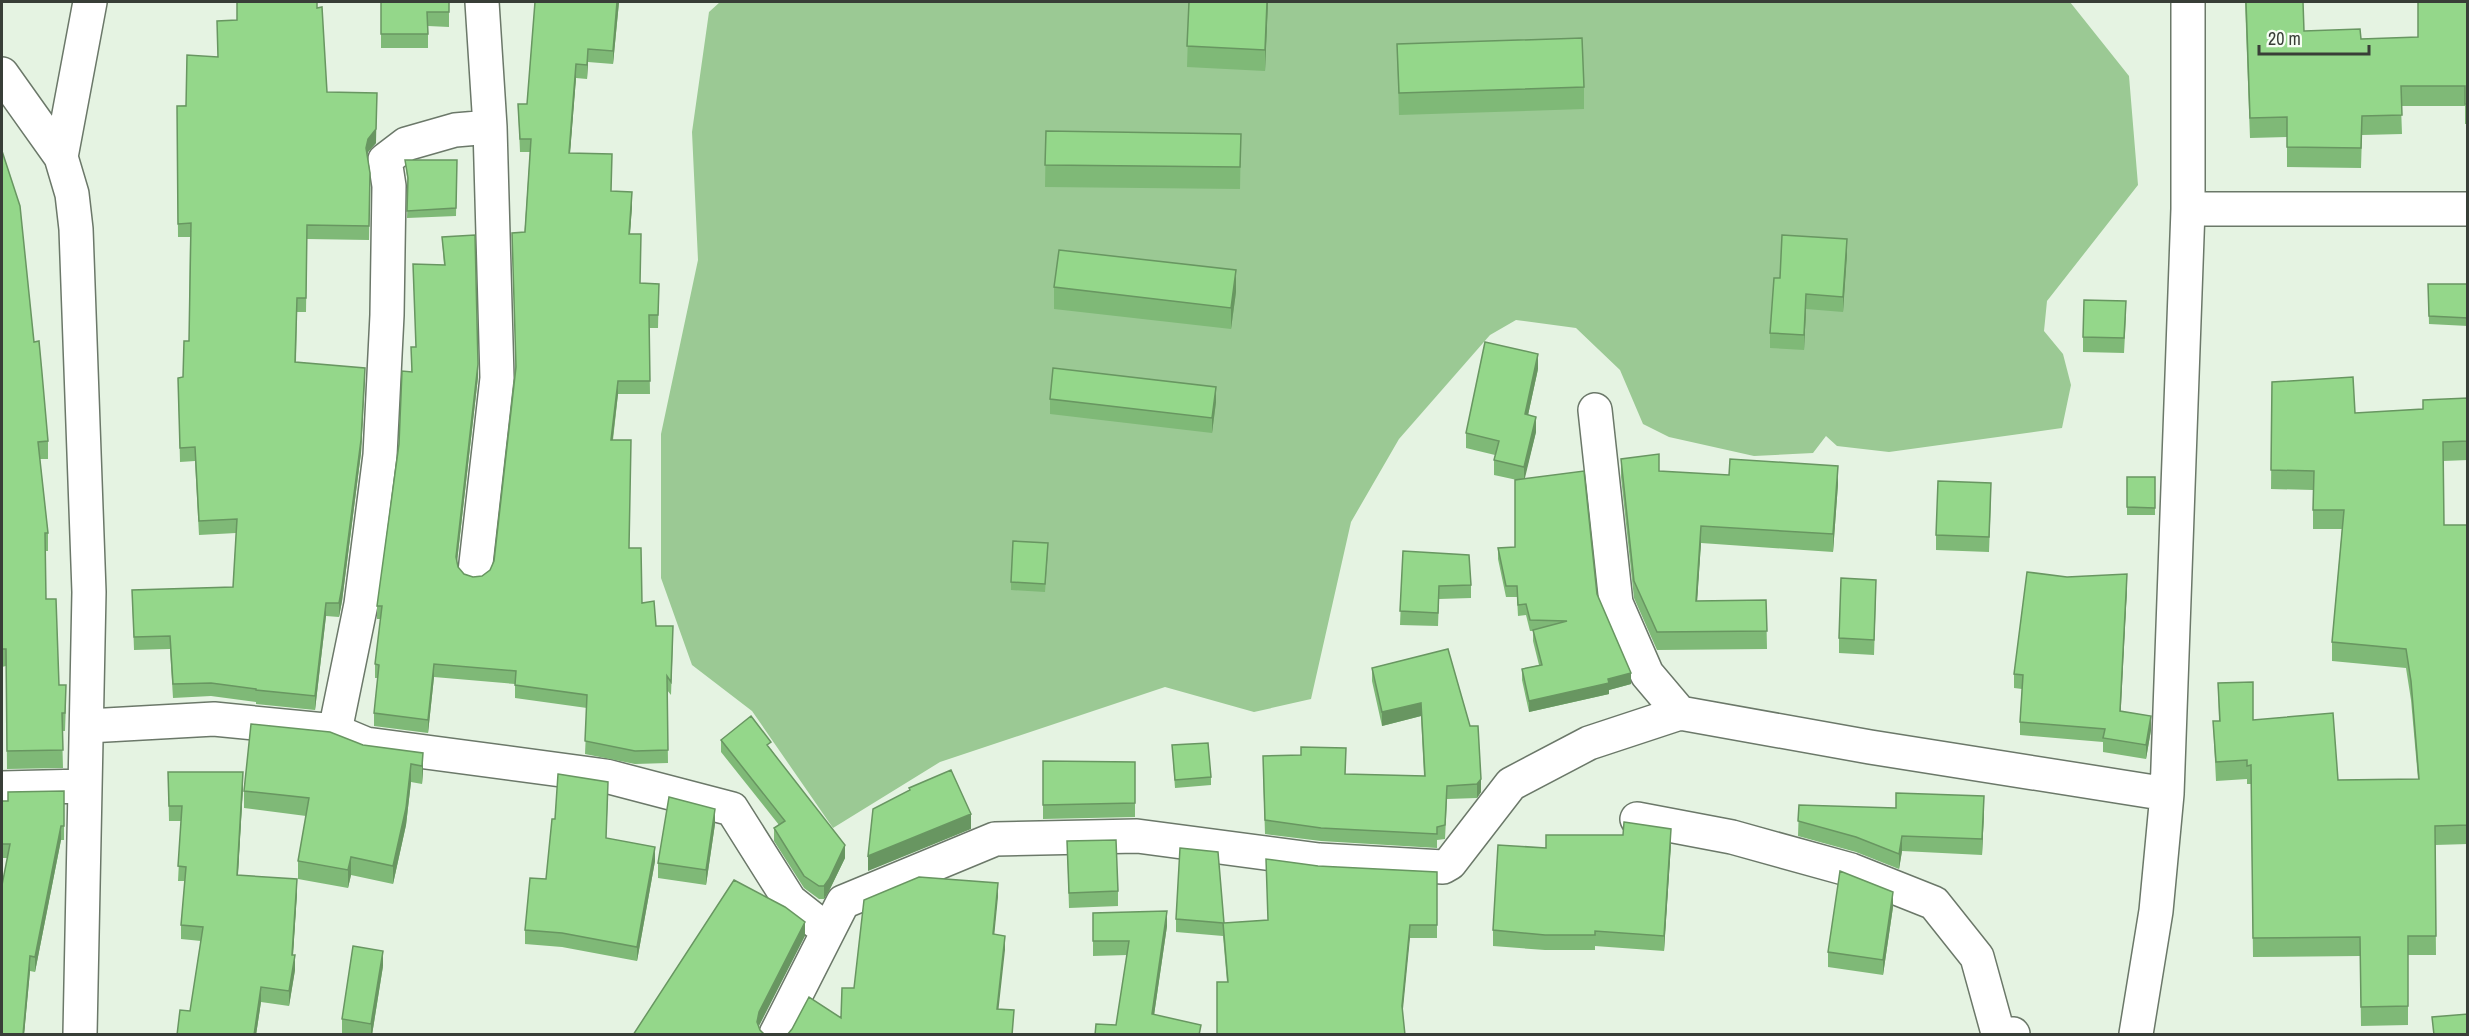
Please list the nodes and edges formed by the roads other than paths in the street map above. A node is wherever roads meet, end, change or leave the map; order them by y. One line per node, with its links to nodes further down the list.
1 (90, 2): 6 (street)
2 (482, 2): 5 (street)
3 (2188, 2): 7 (street)
4 (2, 74): 6 (street)
5 (490, 127): 10 (street); 13 (street)
6 (61, 157): 12 (street)
7 (2187, 209): 8 (street); 16 (street)
8 (2468, 209)
9 (1594, 410): 11 (street)
10 (476, 572)
11 (1680, 712): 16 (street); 18 (street)
12 (88, 726): 13 (street); 14 (street)
13 (335, 731): 18 (street)
14 (85, 786): 15 (street); 20 (street)
15 (2, 788)
16 (2166, 794): 22 (street)
17 (1636, 819): 19 (street)
18 (828, 931): 21 (street)
19 (2003, 1034)
20 (80, 1035)
21 (776, 1035)
22 (2136, 1035)

